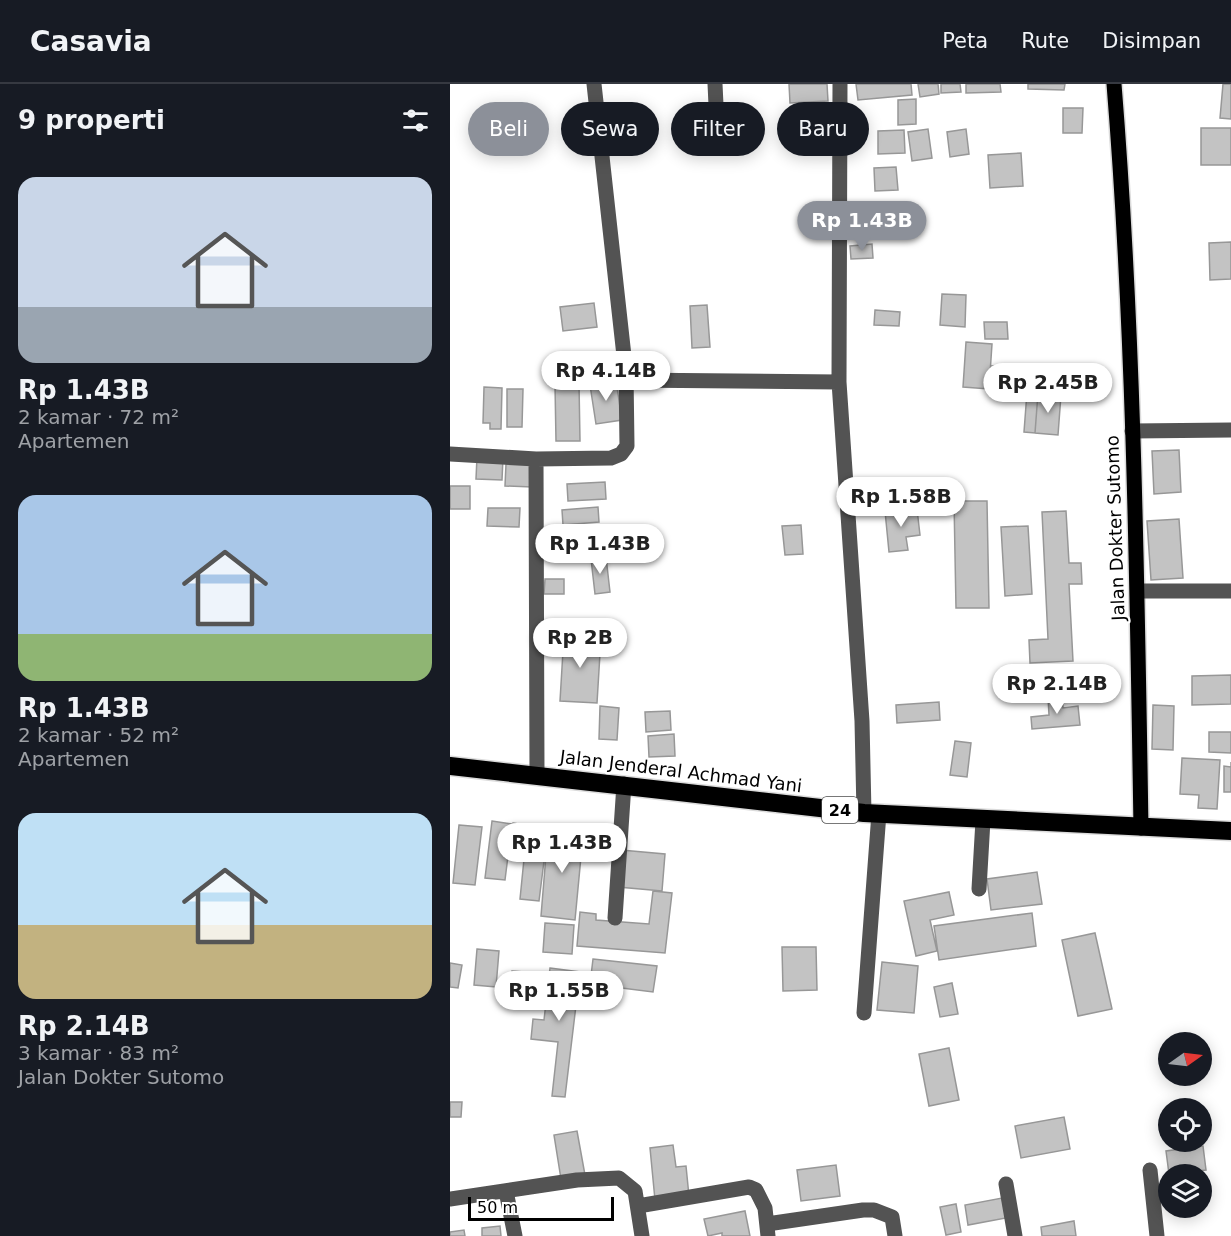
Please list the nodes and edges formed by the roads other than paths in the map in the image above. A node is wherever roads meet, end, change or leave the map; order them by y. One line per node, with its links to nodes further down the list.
1 (594, 84): 6 (street)
2 (715, 84): 5 (street)
3 (840, 84): 7 (street)
4 (1114, 84): 9 (main road, Jalan Dokter Sutomo)
5 (716, 102)
6 (626, 380): 7 (street); 11 (street)
7 (839, 381): 17 (street)
8 (1231, 430): 9 (street)
9 (1132, 431): 12 (main road, Jalan Dokter Sutomo)
10 (450, 454): 11 (street)
11 (536, 459): 15 (street)
12 (1137, 591): 13 (street); 19 (main road, Jalan Dokter Sutomo)
13 (1231, 591)
14 (450, 766): 15 (highway, Jalan Jenderal Achmad Yani / 24)
15 (537, 775): 16 (highway, Jalan Jenderal Achmad Yani / 24)
16 (624, 784): 17 (highway, Jalan Jenderal Achmad Yani / 24); 22 (street)
17 (872, 813): 18 (highway, Jalan Jenderal Achmad Yani / 24); 23 (street)
18 (983, 820): 19 (highway, Jalan Jenderal Achmad Yani / 24); 21 (street)
19 (1141, 828): 20 (highway, Jalan Jenderal Achmad Yani / 24)
20 (1231, 831)
21 (979, 889)
22 (615, 918)
23 (864, 1013)
24 (1150, 1170): 34 (street)
25 (1006, 1184): 33 (street)
26 (506, 1191): 27 (street); 28 (street); 30 (street)
27 (450, 1199)
28 (638, 1206): 29 (street); 31 (street)
29 (768, 1230): 32 (street)
30 (515, 1236)
31 (642, 1236)
32 (895, 1236)
33 (1015, 1236)
34 (1157, 1236)

